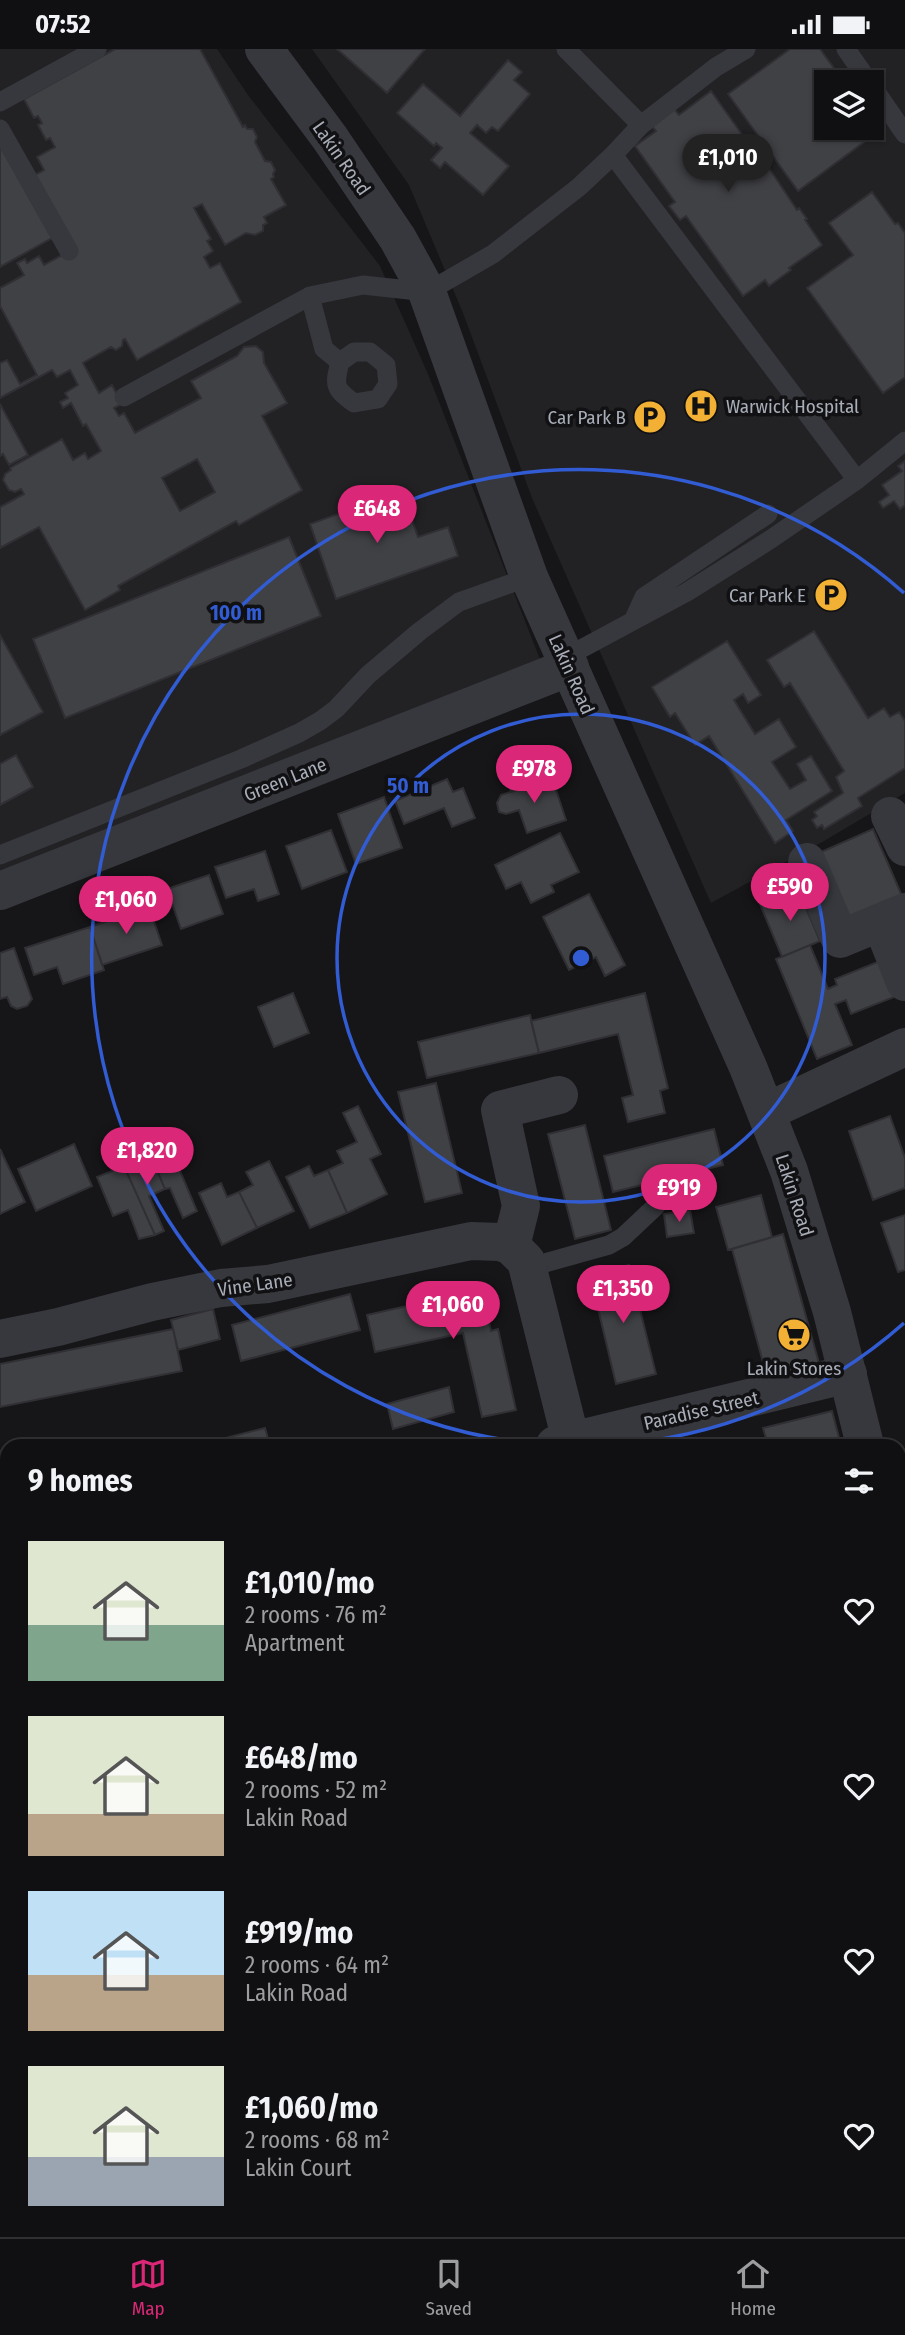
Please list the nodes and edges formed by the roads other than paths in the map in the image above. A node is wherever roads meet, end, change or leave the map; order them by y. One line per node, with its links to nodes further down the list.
1 (97, 49): 8 (lane)
2 (264, 49): 15 (street, Lakin Road)
3 (566, 49): 10 (lane)
4 (746, 49): 6 (lane)
5 (846, 49): 7 (lane)
6 (717, 58): 10 (lane)
7 (860, 70)
8 (0, 102)
9 (884, 104): 12 (lane)
10 (641, 125): 13 (lane)
11 (0, 129): 14 (lane)
12 (905, 134)
13 (613, 155): 15 (lane); 20 (lane)
14 (69, 251)
15 (427, 292): 16 (lane); 22 (street, Lakin Road)
16 (310, 296): 17 (lane); 18 (lane)
17 (340, 362)
18 (124, 397)
19 (905, 441): 20 (lane)
20 (858, 480): 23 (lane)
21 (768, 514): 23 (lane)
22 (529, 576): 24 (street, Lakin Road); 25 (lane)
23 (634, 619): 24 (lane)
24 (568, 662): 27 (street, Green Lane); 32 (street, Lakin Road)
25 (0, 855)
26 (807, 862): 28 (street)
27 (0, 891)
28 (893, 917): 29 (street)
29 (905, 982)
30 (905, 1047): 32 (street)
31 (559, 1095): 34 (street)
32 (766, 1112): 36 (street, Lakin Road)
33 (656, 1206): 34 (lane)
34 (519, 1257): 35 (street, Vine Lane); 37 (street)
35 (0, 1339)
36 (848, 1374): 38 (street, Paradise Street); 39 (street, Lakin Road)
37 (562, 1439)
38 (580, 1439)
39 (864, 1439)

